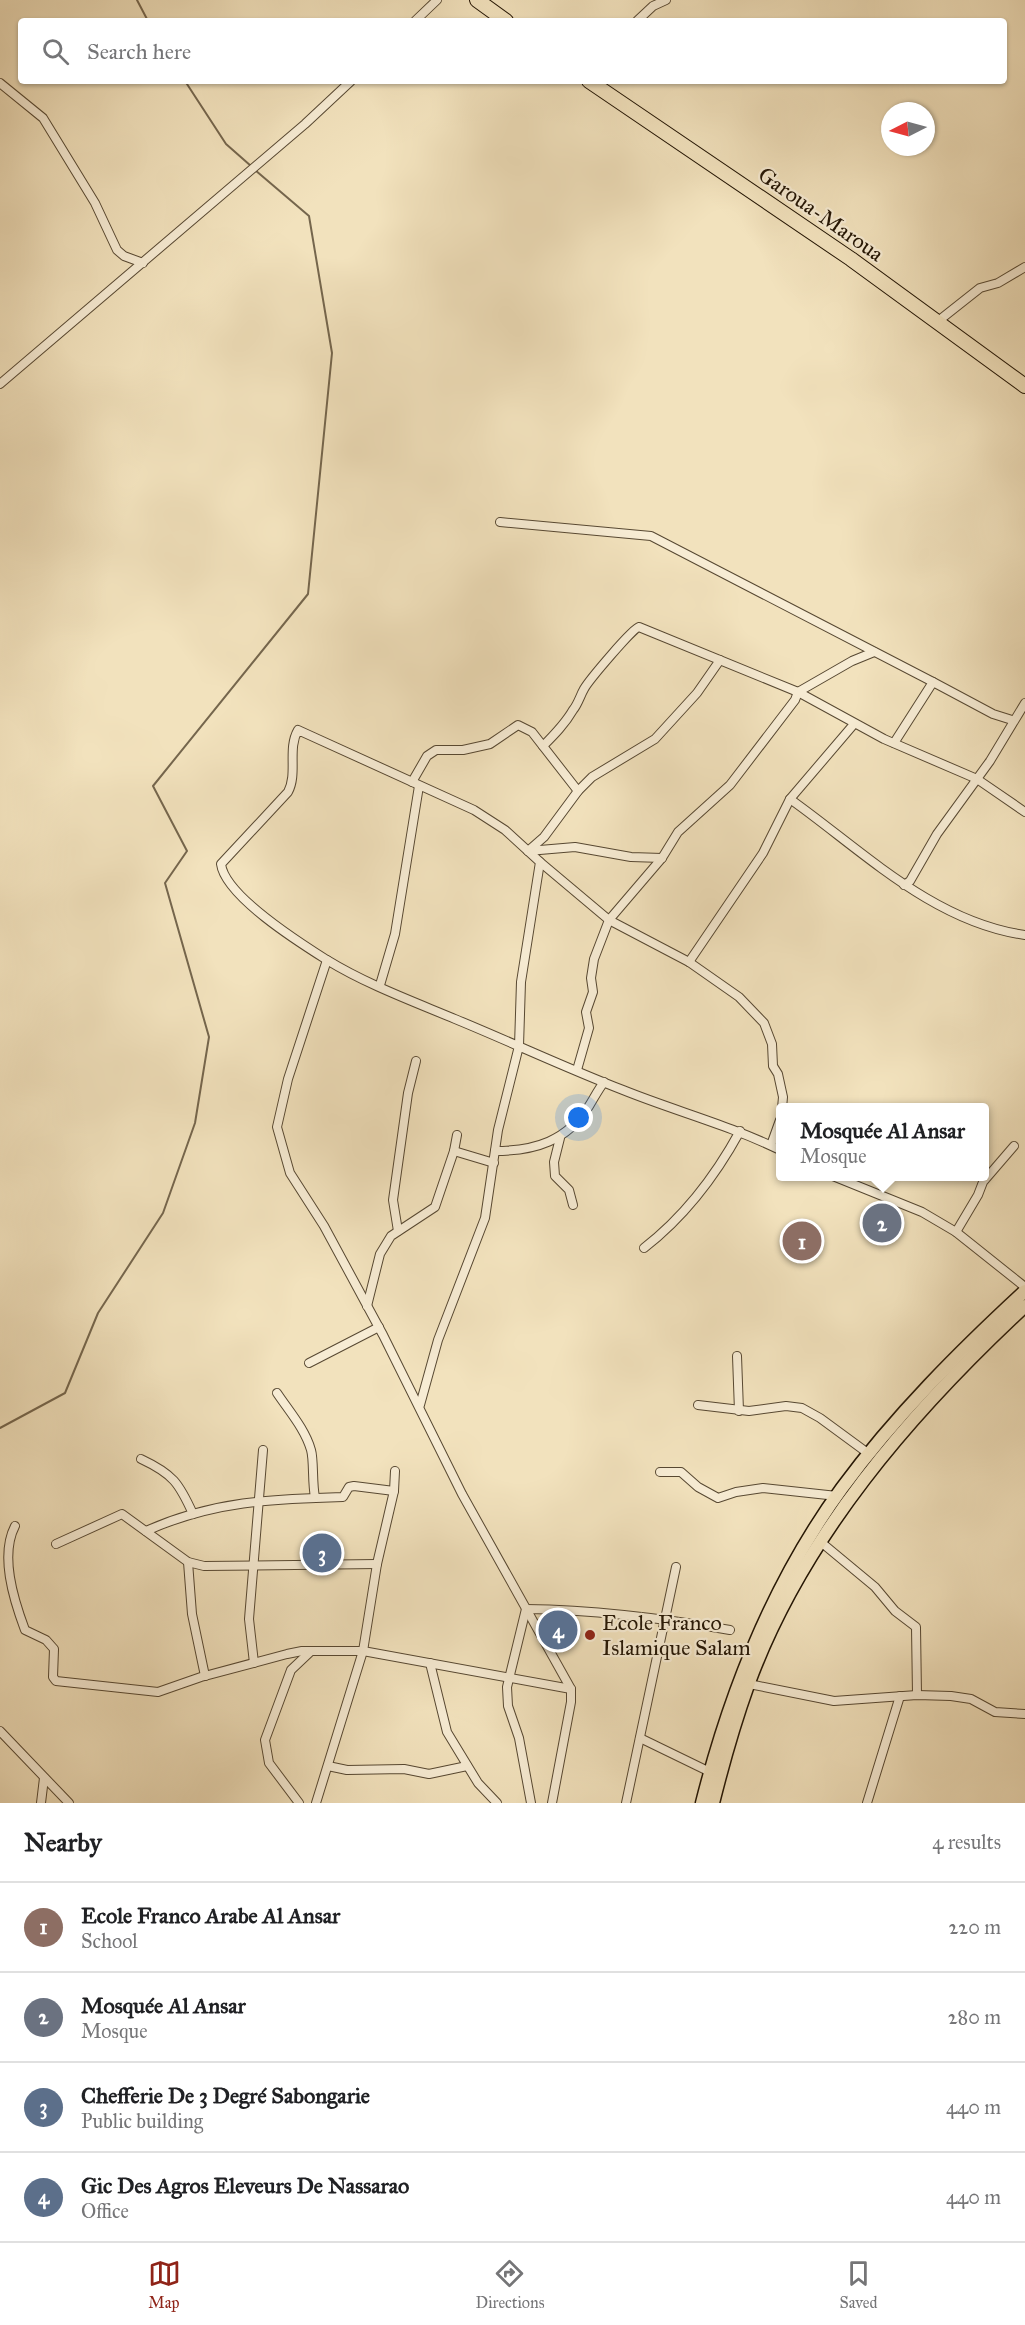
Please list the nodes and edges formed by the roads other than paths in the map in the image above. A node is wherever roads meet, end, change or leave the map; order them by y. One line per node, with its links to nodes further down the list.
1 (437, 0): 5 (street)
2 (477, 0): 6 (highway)
3 (666, 0): 4 (street)
4 (654, 3): 7 (street)
5 (418, 18)
6 (502, 18)
7 (641, 18)
8 (0, 83): 11 (street)
9 (348, 84): 11 (street)
10 (599, 84): 13 (highway, Garoua-Maroua)
11 (144, 263): 14 (street)
12 (1025, 267): 13 (street)
13 (937, 322): 15 (highway, Garoua-Maroua)
14 (0, 384)
15 (1025, 386)
16 (500, 522): 17 (street)
17 (874, 652): 19 (street); 20 (street)
18 (720, 660): 20 (street); 25 (street); 28 (street)
19 (933, 682): 22 (street); 24 (street)
20 (798, 692): 23 (street); 32 (street)
21 (1025, 703): 22 (street)
22 (1012, 720): 26 (street)
23 (854, 724): 24 (street); 29 (street)
24 (894, 743): 26 (street)
25 (543, 746): 27 (street); 28 (street)
26 (977, 779): 30 (street); 34 (street)
27 (416, 784): 31 (street); 37 (street); 39 (street)
28 (578, 791): 31 (street)
29 (790, 799): 34 (street); 38 (street)
30 (1025, 812)
31 (528, 851): 32 (street); 33 (street)
32 (662, 858): 35 (street)
33 (540, 862): 35 (street); 40 (street)
34 (904, 885): 36 (street)
35 (609, 920): 38 (street); 42 (street)
36 (1025, 935)
37 (327, 960): 39 (street); 64 (street)
38 (689, 962): 44 (street)
39 (380, 985): 40 (street)
40 (519, 1046): 42 (street); 53 (street)
41 (416, 1061): 59 (street)
42 (577, 1070): 43 (street)
43 (604, 1082): 45 (street); 48 (street)
44 (782, 1103)
45 (740, 1131): 49 (street); 61 (street)
46 (776, 1131): 49 (street)
47 (457, 1135): 52 (street)
48 (560, 1137): 53 (street); 58 (street)
49 (771, 1145): 51 (street)
50 (1014, 1146): 55 (street)
51 (776, 1148)
52 (454, 1151): 54 (street); 59 (street)
53 (495, 1151): 54 (street)
54 (494, 1163): 70 (street)
55 (989, 1175)
56 (845, 1181): 60 (street)
57 (984, 1181): 60 (street)
58 (573, 1205)
59 (398, 1231): 64 (street)
60 (956, 1232): 62 (street)
61 (644, 1248)
62 (1025, 1287)
63 (1025, 1291): 74 (main road)
64 (367, 1306): 66 (street)
65 (1025, 1306): 85 (main road)
66 (379, 1327): 68 (street); 70 (street)
67 (737, 1356): 72 (street)
68 (309, 1363)
69 (277, 1393): 80 (street)
70 (420, 1405): 91 (street)
71 (698, 1405): 72 (street)
72 (739, 1411): 74 (street)
73 (263, 1450): 81 (street)
74 (869, 1454): 79 (main road)
75 (141, 1459): 82 (street)
76 (395, 1471): 78 (street)
77 (660, 1472): 79 (street)
78 (394, 1491): 80 (street); 88 (street)
79 (837, 1496): 111 (main road)
80 (315, 1497): 81 (street)
81 (259, 1500): 82 (street); 89 (street)
82 (193, 1514): 84 (street)
83 (15, 1526): 100 (street)
84 (146, 1531): 86 (street); 87 (street)
85 (822, 1543): 102 (main road); 104 (street)
86 (56, 1544)
87 (188, 1562): 89 (street); 100 (street)
88 (377, 1564): 89 (street); 95 (street)
89 (254, 1565): 97 (street)
90 (676, 1567): 92 (street)
91 (526, 1609): 92 (street); 101 (street); 103 (street)
92 (666, 1618): 93 (street); 108 (street)
93 (730, 1630)
94 (312, 1651): 95 (street); 96 (street); 99 (street)
95 (363, 1651): 98 (street); 109 (street)
96 (287, 1654): 97 (street); 99 (street)
97 (254, 1663): 100 (street)
98 (430, 1663): 101 (street); 110 (street)
99 (295, 1664): 115 (street)
100 (205, 1676)
101 (508, 1677): 103 (street); 118 (street)
102 (749, 1684): 105 (street); 122 (main road)
103 (571, 1689): 119 (street)
104 (917, 1695): 105 (street); 106 (street)
105 (900, 1696): 123 (street)
106 (1025, 1714)
107 (0, 1731): 112 (street)
108 (640, 1738): 111 (street); 120 (street)
109 (328, 1766): 110 (street); 116 (street)
110 (467, 1766): 117 (street)
111 (710, 1772): 121 (main road)
112 (44, 1778): 113 (street); 114 (street)
113 (41, 1803)
114 (69, 1803)
115 (299, 1803)
116 (316, 1803)
117 (496, 1803)
118 (531, 1803)
119 (552, 1803)
120 (626, 1803)
121 (702, 1803)
122 (713, 1803)
123 (867, 1803)

